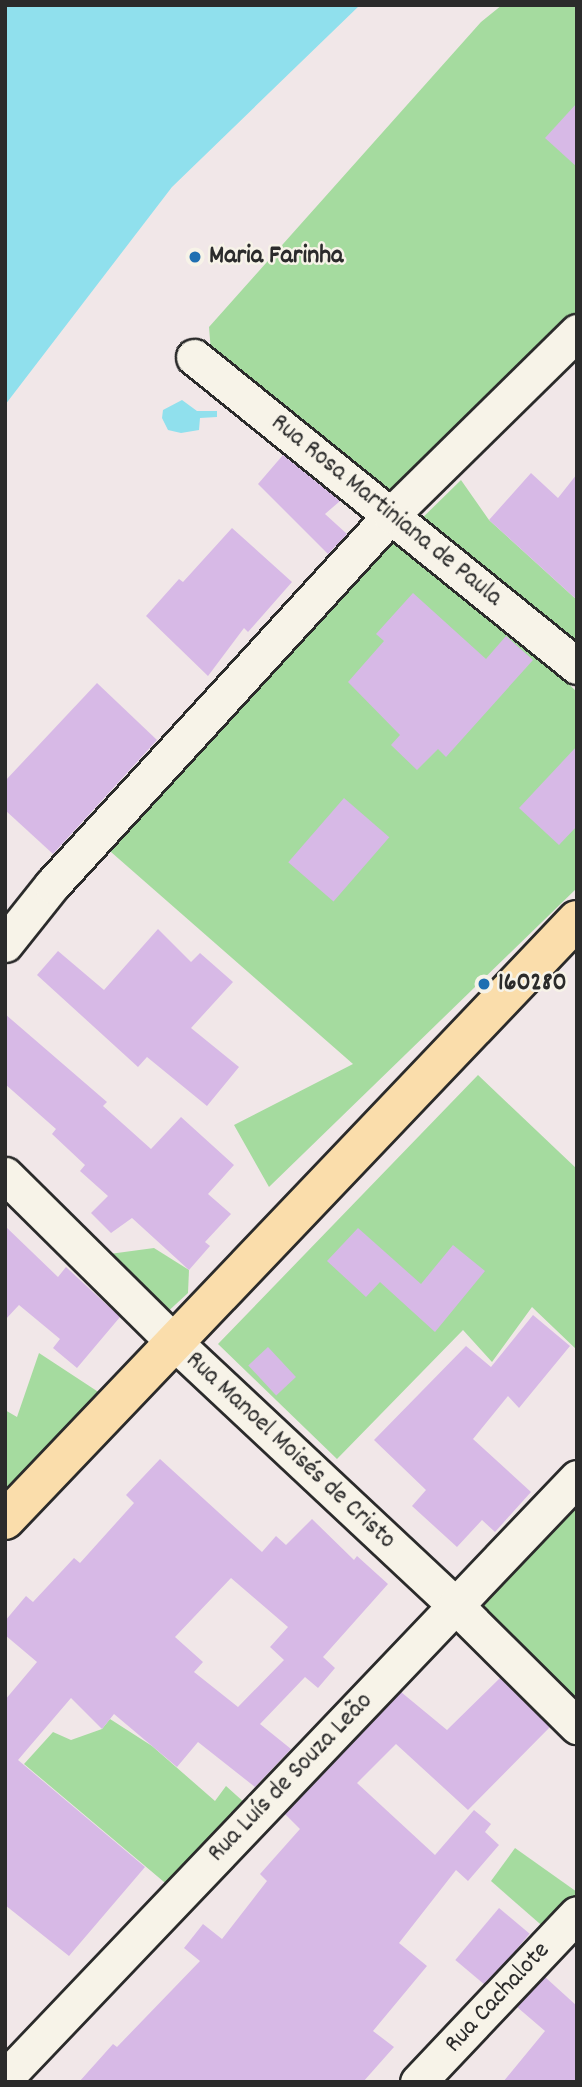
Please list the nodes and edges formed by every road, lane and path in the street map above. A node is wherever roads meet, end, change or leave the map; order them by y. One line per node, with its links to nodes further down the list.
1 (577, 332): 3 (street)
2 (194, 358): 3 (street, Rua Rosa Martiniana de Paula)
3 (391, 515): 4 (street, Rua Rosa Martiniana de Paula); 6 (street)
4 (577, 666)
5 (577, 920): 8 (main road)
6 (5, 944)
7 (5, 1175): 8 (street, Rua Manoel Moisés de Cristo)
8 (173, 1341): 10 (main road); 11 (street, Rua Manoel Moisés de Cristo)
9 (577, 1478): 11 (street, Rua Luís de Souza Leão)
10 (5, 1520)
11 (455, 1605): 12 (street, Rua Manoel Moisés de Cristo); 14 (street, Rua Luís de Souza Leão)
12 (577, 1726)
13 (577, 1914): 15 (street, Rua Cachalote)
14 (5, 2078)
15 (418, 2082)

